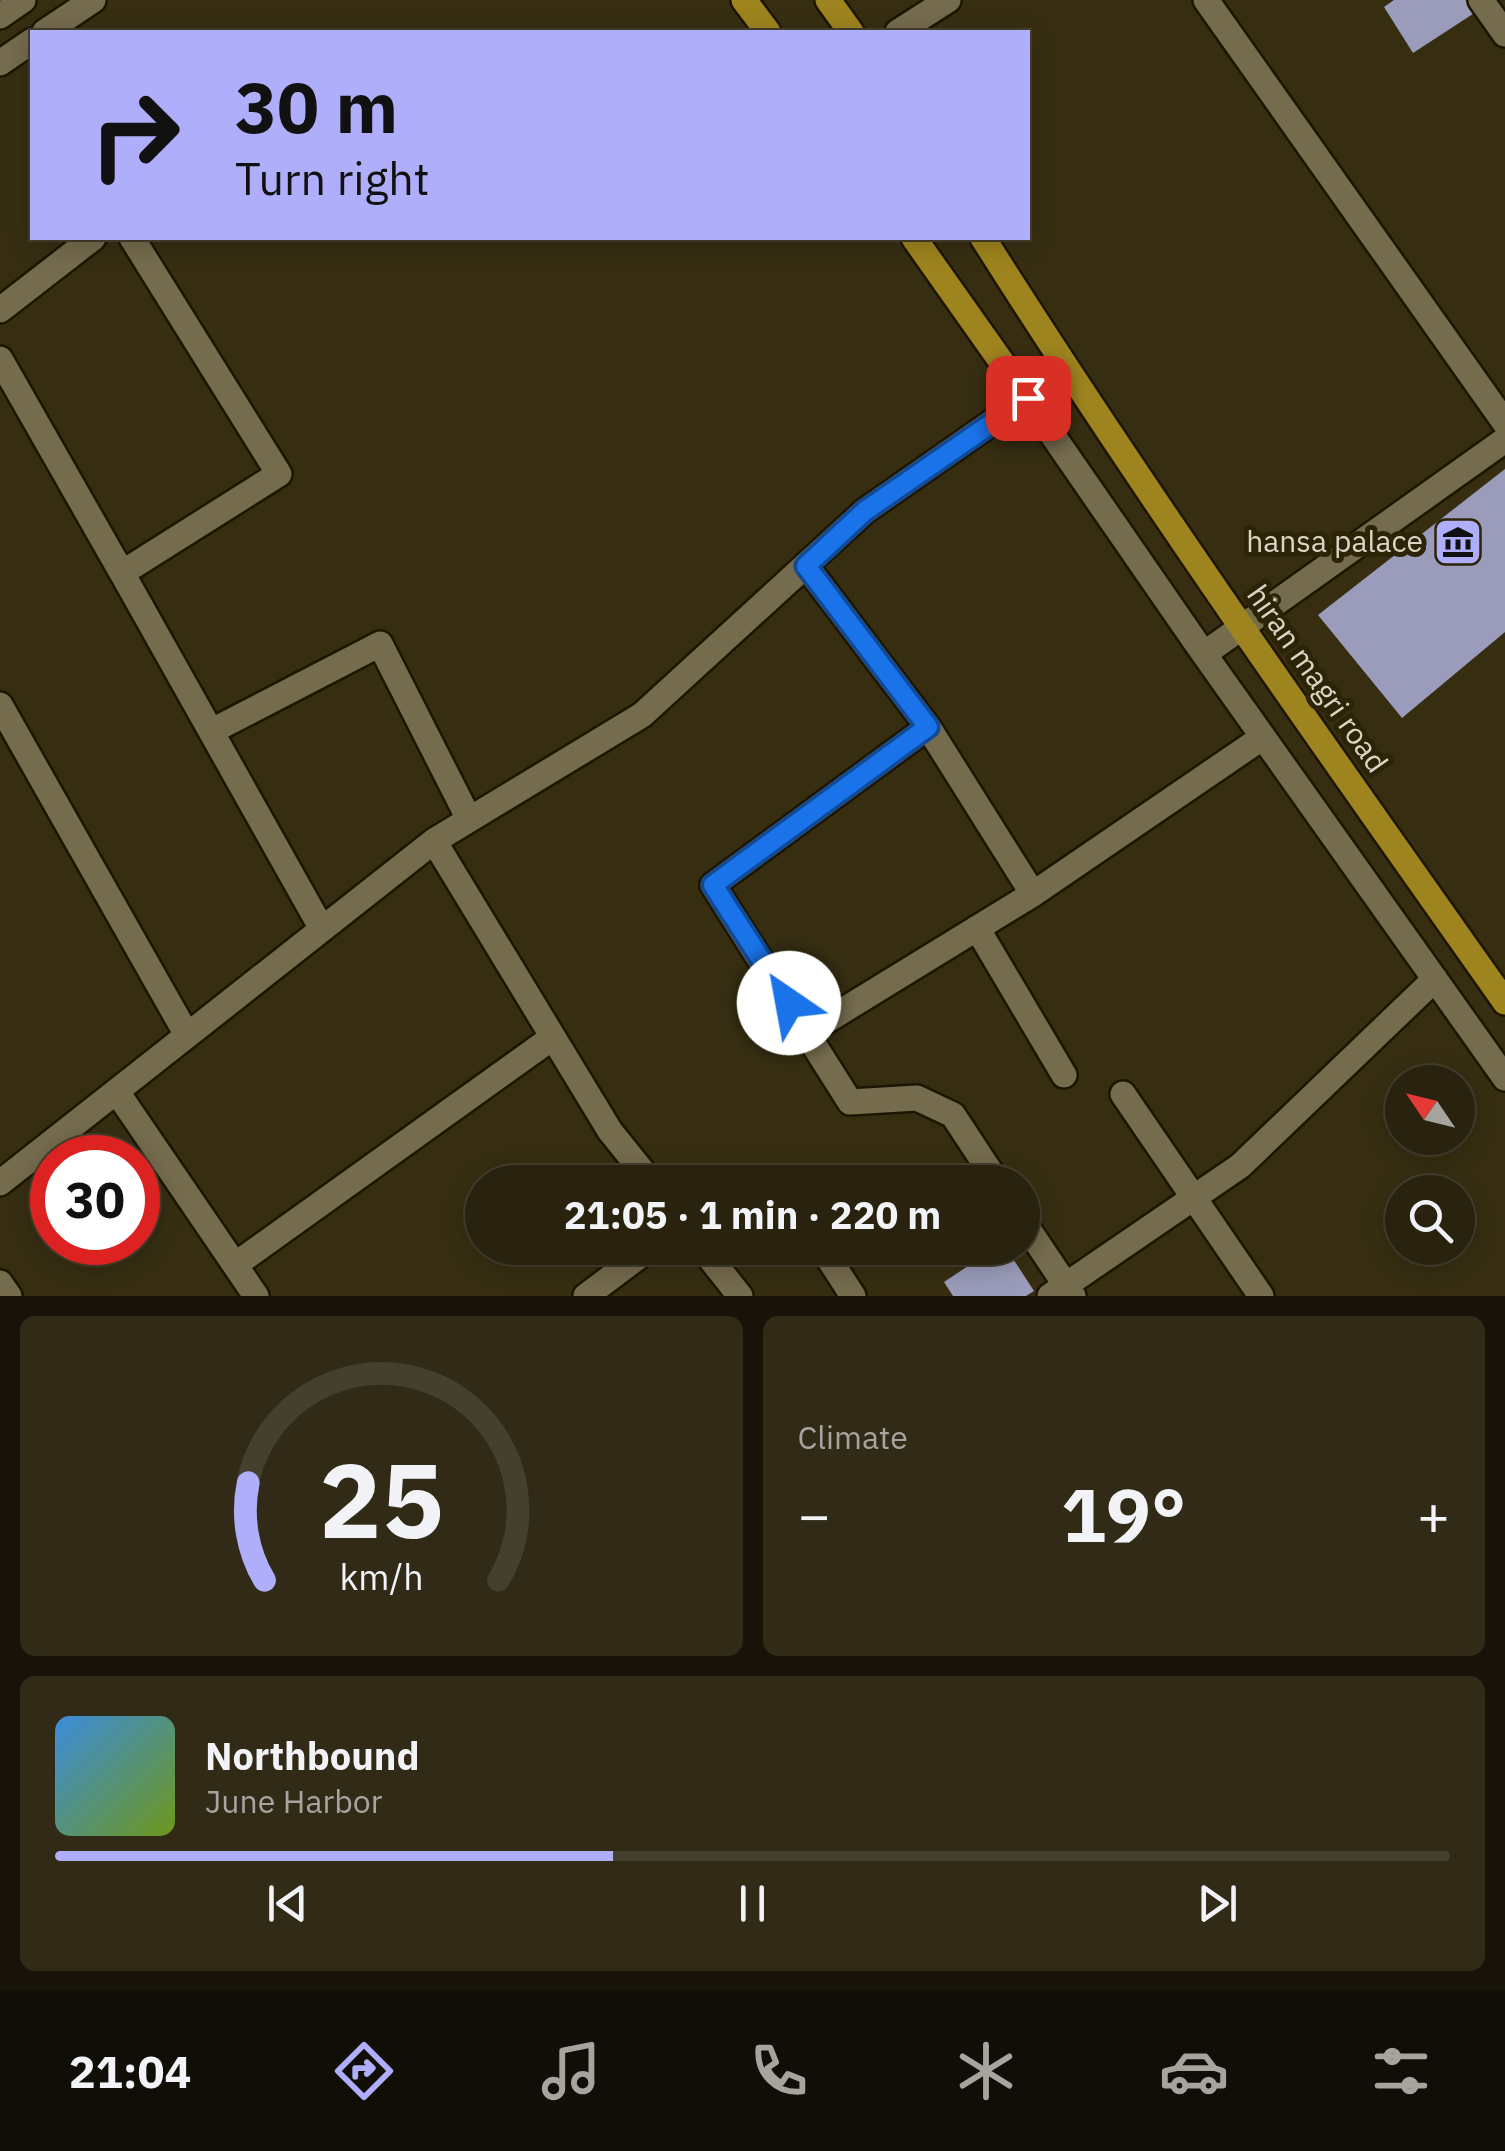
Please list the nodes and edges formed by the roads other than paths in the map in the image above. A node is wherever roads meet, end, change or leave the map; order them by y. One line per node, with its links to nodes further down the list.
1 (23, 0): 8 (street)
2 (93, 0): 9 (street)
3 (744, 0): 10 (main road)
4 (828, 0): 11 (main road)
5 (948, 0): 12 (street)
6 (1206, 0): 23 (street)
7 (1480, 0): 13 (street)
8 (0, 16)
9 (48, 30)
10 (766, 30)
11 (850, 30)
12 (901, 30)
13 (1505, 34)
14 (30, 42): 15 (street)
15 (0, 63)
16 (90, 240): 20 (street)
17 (133, 240): 26 (street)
18 (915, 240): 22 (main road)
19 (984, 240): 27 (main road, hiran magri road)
20 (0, 310)
21 (0, 359): 26 (street)
22 (1028, 398): 25 (street); 28 (street)
23 (1505, 423)
24 (1505, 440): 27 (street)
25 (806, 566): 30 (street); 33 (street)
26 (122, 573): 31 (street)
27 (1240, 627): 28 (street); 39 (main road, hiran magri road)
28 (1204, 654): 32 (street)
29 (0, 705): 41 (street)
30 (928, 727): 35 (street); 40 (street)
31 (212, 730): 33 (street); 37 (street)
32 (1263, 737): 35 (street); 38 (street)
33 (469, 819): 34 (street)
34 (434, 840): 37 (street); 42 (street)
35 (1033, 894): 36 (street)
36 (977, 928): 40 (street); 43 (street)
37 (322, 929): 41 (street)
38 (1435, 979): 44 (street); 50 (street)
39 (1505, 1002)
40 (808, 1032): 48 (street)
41 (187, 1035): 45 (street)
42 (553, 1037): 47 (street); 52 (street)
43 (1064, 1075)
44 (1505, 1078)
45 (116, 1092): 49 (street); 52 (street)
46 (1123, 1094): 50 (street)
47 (637, 1165)
48 (987, 1165)
49 (0, 1183)
50 (1194, 1198): 57 (street); 63 (street)
51 (1040, 1252): 57 (street)
52 (235, 1265): 59 (street)
53 (627, 1265): 60 (street)
54 (715, 1265): 61 (street)
55 (833, 1265): 62 (street)
56 (0, 1283): 58 (street)
57 (1063, 1293)
58 (9, 1296)
59 (256, 1296)
60 (586, 1296)
61 (740, 1296)
62 (853, 1296)
63 (1261, 1296)

